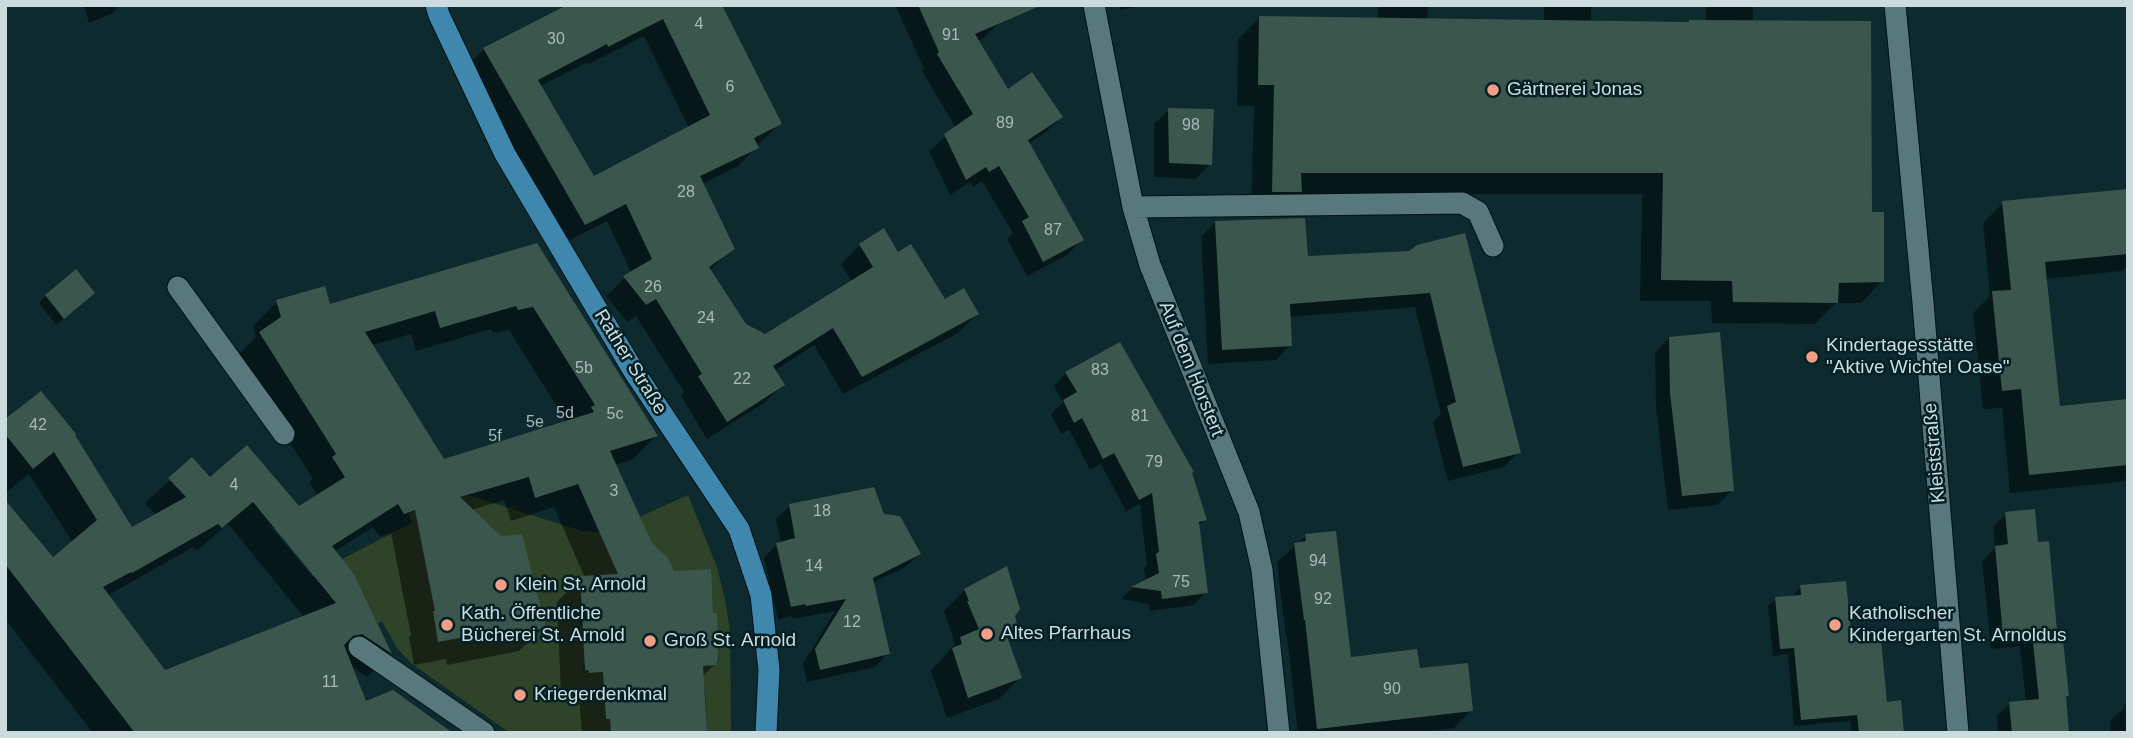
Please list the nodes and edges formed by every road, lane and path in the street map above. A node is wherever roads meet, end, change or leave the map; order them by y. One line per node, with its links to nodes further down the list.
1 (436, 5): 10 (main road, Rather Straße)
2 (1094, 5): 4 (street, Auf dem Horstert)
3 (1895, 5): 12 (street, Kleiststraße)
4 (1133, 207): 5 (street); 11 (street, Auf dem Horstert)
5 (1493, 246)
6 (178, 287): 7 (street)
7 (284, 434)
8 (359, 647): 9 (street)
9 (484, 733)
10 (766, 733)
11 (1279, 733)
12 (1958, 733)

